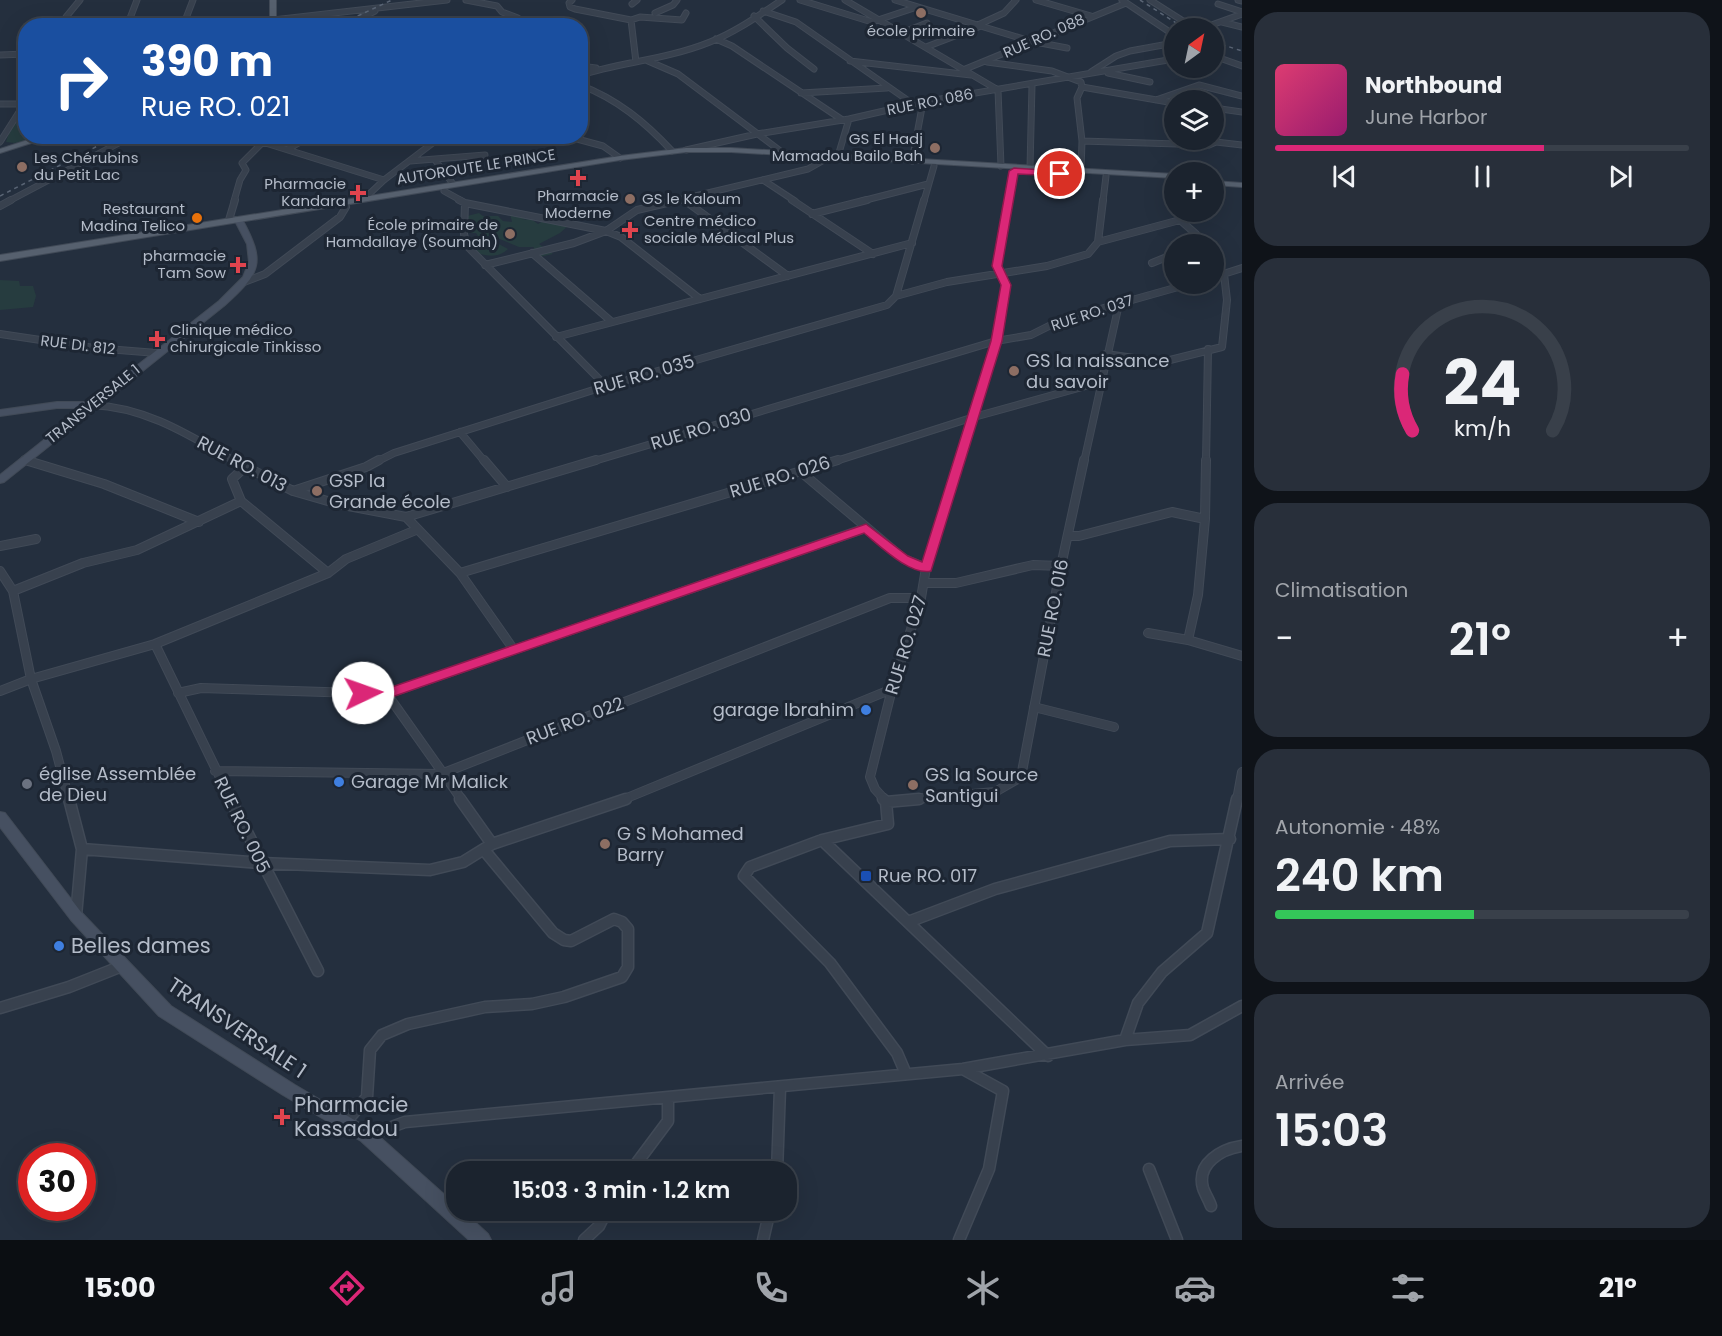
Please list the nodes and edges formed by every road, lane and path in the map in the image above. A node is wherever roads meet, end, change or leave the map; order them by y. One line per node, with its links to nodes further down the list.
1 (80, 0): 32 (street)
2 (137, 0): 33 (street)
3 (193, 0): 34 (street)
4 (273, 0): 35 (main road)
5 (447, 0): 23 (street)
6 (466, 0): 38 (street)
7 (572, 0): 40 (street)
8 (637, 0): 20 (street)
9 (677, 0): 27 (street)
10 (782, 0): 25 (street)
11 (800, 0): 41 (street)
12 (845, 0): 41 (street)
13 (895, 0): 24 (street)
14 (1016, 0): 45 (street)
15 (1036, 0): 31 (street)
16 (1150, 0): 39 (street)
17 (1238, 0): 18 (street)
18 (1242, 1)
19 (1124, 2): 31 (street, RUE RO. 088); 47 (street)
20 (632, 4)
21 (1218, 4): 29 (street)
22 (945, 7): 26 (street)
23 (380, 8): 36 (street); 37 (street)
24 (914, 8): 26 (street); 41 (street)
25 (763, 11): 30 (street); 58 (street)
26 (932, 12): 45 (street)
27 (655, 13)
28 (687, 13): 40 (street)
29 (1242, 13): 42 (street)
30 (754, 16): 49 (street); 65 (street)
31 (1091, 16): 50 (street, RUE RO. 088)
32 (66, 18)
33 (130, 18)
34 (186, 18)
35 (271, 18)
36 (307, 18)
37 (361, 18)
38 (518, 18)
39 (1178, 18)
40 (631, 20): 60 (street)
41 (878, 20): 48 (street)
42 (1224, 21)
43 (927, 23): 48 (street)
44 (1224, 23): 46 (street)
45 (979, 25): 50 (street); 52 (street)
46 (1242, 27)
47 (1164, 28)
48 (901, 33): 52 (street)
49 (716, 39): 57 (street); 78 (street)
50 (1030, 41): 53 (street); 61 (street, RUE RO. 088)
51 (1164, 45): 70 (street)
52 (926, 47): 66 (street)
53 (1066, 48)
54 (18, 54): 55 (street)
55 (0, 55)
56 (1224, 60): 62 (street)
57 (646, 61): 60 (street); 91 (street)
58 (850, 61): 69 (street); 76 (street)
59 (1164, 61): 68 (street, RUE RO. 086)
60 (636, 62): 64 (street)
61 (987, 62): 66 (street, RUE RO. 088); 71 (street)
62 (1242, 66)
63 (588, 67): 64 (street)
64 (600, 68): 67 (street)
65 (814, 69)
66 (963, 70): 69 (street)
67 (588, 72)
68 (1105, 72): 70 (street, RUE RO. 086); 72 (street)
69 (973, 75): 77 (street)
70 (1087, 75): 71 (street, RUE RO. 086)
71 (1070, 79): 73 (street, RUE RO. 086); 74 (street)
72 (1150, 82)
73 (1032, 85): 77 (street, RUE RO. 086); 117 (street)
74 (1082, 87): 80 (street); 92 (street)
75 (588, 88): 106 (street)
76 (887, 88): 78 (street); 85 (street)
77 (998, 90): 82 (street, RUE RO. 086); 116 (street)
78 (800, 93): 89 (street)
79 (1242, 96): 80 (street)
80 (1155, 100): 81 (street)
81 (1164, 101)
82 (923, 102): 85 (street, RUE RO. 086); 114 (street)
83 (18, 103): 84 (street)
84 (0, 104)
85 (913, 104): 90 (street, RUE RO. 086)
86 (1224, 109): 87 (street)
87 (1242, 112)
88 (18, 115): 103 (street)
89 (841, 119): 90 (street, RUE RO. 086); 91 (street, RUE RO. 086)
90 (849, 119): 109 (street)
91 (757, 134): 105 (street, RUE RO. 086); 107 (street)
92 (1082, 141): 101 (street); 119 (street)
93 (588, 142): 110 (street)
94 (1224, 143): 102 (street)
95 (18, 144): 103 (main road)
96 (116, 144): 135 (street)
97 (261, 144): 138 (street)
98 (270, 144): 104 (street)
99 (297, 144): 104 (street)
100 (433, 144): 113 (street)
101 (1164, 144)
102 (1242, 146)
103 (0, 148)
104 (288, 149): 124 (street)
105 (686, 150): 106 (main road, AUTOROUTE LE PRINCE); 107 (main road, AUTOROUTE LE PRINCE)
106 (672, 152): 110 (main road, AUTOROUTE LE PRINCE)
107 (783, 153): 109 (main road, AUTOROUTE LE PRINCE)
108 (485, 155): 111 (street)
109 (838, 156): 114 (main road, AUTOROUTE LE PRINCE)
110 (620, 158): 127 (main road, AUTOROUTE LE PRINCE)
111 (435, 160): 113 (street); 127 (street)
112 (824, 160): 115 (main road, AUTOROUTE LE PRINCE); 125 (street); 131 (main road, AUTOROUTE LE PRINCE)
113 (410, 161): 124 (street)
114 (912, 161): 116 (main road, AUTOROUTE LE PRINCE)
115 (934, 166): 118 (main road, AUTOROUTE LE PRINCE); 128 (street)
116 (1001, 166): 117 (main road, AUTOROUTE LE PRINCE)
117 (1030, 168): 119 (main road, AUTOROUTE LE PRINCE)
118 (1014, 171): 120 (main road, AUTOROUTE LE PRINCE); 153 (street, RUE RO. 027)
119 (1081, 171): 121 (main road, AUTOROUTE LE PRINCE)
120 (1106, 176): 122 (main road, AUTOROUTE LE PRINCE); 143 (street)
121 (1164, 177)
122 (1164, 178)
123 (1224, 179): 126 (main road)
124 (384, 180): 132 (street)
125 (763, 180): 133 (street); 137 (street)
126 (1242, 180)
127 (453, 184): 132 (main road, AUTOROUTE LE PRINCE)
128 (928, 184): 137 (street); 144 (street)
129 (1224, 184): 130 (main road)
130 (1242, 185)
131 (444, 192): 134 (street); 136 (main road, AUTOROUTE LE PRINCE)
132 (365, 198): 138 (main road, AUTOROUTE LE PRINCE)
133 (684, 200): 141 (street); 155 (street)
134 (465, 203): 141 (street); 151 (street)
135 (0, 206)
136 (346, 207): 138 (main road, AUTOROUTE LE PRINCE); 156 (street)
137 (812, 214): 146 (street)
138 (236, 221): 147 (main road, AUTOROUTE LE PRINCE); 149 (main road, AUTOROUTE LE PRINCE); 156 (main road, TRANSVERSALE 1)
139 (1173, 222): 143 (street, RUE RO. 035)
140 (1182, 222): 142 (street)
141 (606, 231): 145 (street); 159 (street)
142 (1196, 234)
143 (1098, 242): 153 (street, RUE RO. 035)
144 (912, 243): 146 (street); 158 (street)
145 (532, 253): 151 (street); 161 (street)
146 (873, 254): 155 (street)
147 (0, 258)
148 (1164, 258): 150 (street)
149 (0, 263)
150 (1152, 263)
151 (485, 265): 163 (street)
152 (1242, 268): 154 (street)
153 (999, 273): 158 (street, RUE RO. 035); 164 (street, RUE RO. 027)
154 (1224, 273): 165 (street)
155 (788, 276): 159 (street)
156 (244, 282): 166 (main road, TRANSVERSALE 1)
157 (1164, 291): 160 (street, RUE RO. 037)
158 (896, 296): 169 (street, RUE RO. 035)
159 (699, 299): 161 (street)
160 (1119, 304): 164 (street, RUE RO. 037); 167 (street, RUE RO. 016)
161 (612, 322): 163 (street)
162 (0, 334): 166 (street, RUE DI. 812)
163 (556, 337): 169 (street)
164 (996, 341): 172 (street, RUE RO. 027); 178 (street, RUE RO. 030)
165 (1209, 349): 167 (street); 182 (street)
166 (157, 353): 170 (main road, TRANSVERSALE 1)
167 (1106, 354): 168 (street, RUE RO. 016)
168 (1100, 382): 172 (street, RUE RO. 026); 186 (street, RUE RO. 016)
169 (606, 386): 173 (street, RUE RO. 035)
170 (91, 405): 171 (main road); 174 (main road, TRANSVERSALE 1); 175 (street, RUE RO. 013)
171 (1, 413)
172 (974, 417): 176 (street, RUE RO. 026); 190 (street, RUE RO. 027)
173 (460, 432): 178 (street); 179 (street, RUE RO. 035)
174 (24, 460): 177 (main road, TRANSVERSALE 1); 183 (street)
175 (245, 467): 179 (street, RUE RO. 013); 180 (street)
176 (801, 472): 184 (street); 193 (street, RUE RO. 026)
177 (0, 480)
178 (507, 487): 181 (street, RUE RO. 030)
179 (293, 491): 181 (street, RUE RO. 013)
180 (241, 501): 183 (street); 192 (street)
181 (406, 517): 185 (street)
182 (1205, 519): 186 (street); 198 (street)
183 (199, 522): 195 (street)
184 (866, 528): 190 (street); 200 (street)
185 (416, 530): 192 (street); 193 (street)
186 (1068, 536): 189 (street, RUE RO. 016)
187 (36, 539): 188 (street)
188 (0, 546)
189 (1061, 566): 194 (street); 207 (street, RUE RO. 016)
190 (926, 568): 194 (street, RUE RO. 027)
191 (0, 571): 195 (street)
192 (328, 573): 199 (street)
193 (460, 573): 200 (street)
194 (925, 583): 196 (street, RUE RO. 027)
195 (13, 591): 202 (street)
196 (921, 598): 203 (street, RUE RO. 027); 211 (street, RUE RO. 022)
197 (1148, 633): 198 (street)
198 (1188, 640): 201 (street)
199 (155, 644): 202 (street); 205 (street, RUE RO. 005)
200 (514, 650): 206 (street)
201 (1242, 656)
202 (31, 679): 204 (street); 217 (street)
203 (892, 689): 212 (street, RUE RO. 027); 216 (street)
204 (0, 690)
205 (178, 693): 206 (street); 209 (street, RUE RO. 005)
206 (387, 694): 211 (street)
207 (1034, 707): 208 (street); 212 (street, RUE RO. 016)
208 (1114, 727)
209 (215, 771): 211 (street, RUE RO. 022); 218 (street, RUE RO. 005)
210 (1242, 772): 214 (street)
211 (441, 774): 216 (street)
212 (886, 802): 215 (street)
213 (0, 817): 219 (main road, TRANSVERSALE 1)
214 (1230, 839): 220 (street); 225 (street)
215 (822, 840): 220 (street); 228 (street)
216 (488, 847): 218 (street); 231 (street)
217 (81, 849): 218 (street); 219 (street)
218 (261, 864): 222 (street, RUE RO. 005)
219 (76, 916): 221 (main road, TRANSVERSALE 1)
220 (908, 922): 226 (street)
221 (122, 966): 224 (street); 231 (main road, TRANSVERSALE 1)
222 (318, 971)
223 (1242, 1006): 225 (street)
224 (0, 1008)
225 (1125, 1040): 226 (street)
226 (1048, 1056): 227 (street)
227 (963, 1069): 228 (street); 243 (street)
228 (906, 1074): 229 (street)
229 (780, 1088): 230 (street); 235 (street)
230 (668, 1099): 232 (street); 234 (street)
231 (346, 1122): 232 (main road, TRANSVERSALE 1)
232 (367, 1136): 240 (main road, TRANSVERSALE 1)
233 (1242, 1146): 237 (street)
234 (638, 1161)
235 (777, 1161)
236 (1149, 1168): 244 (street)
237 (1211, 1206)
238 (601, 1221): 241 (street)
239 (767, 1221): 242 (street)
240 (482, 1240)
241 (584, 1240)
242 (763, 1240)
243 (959, 1240)
244 (1177, 1240)

